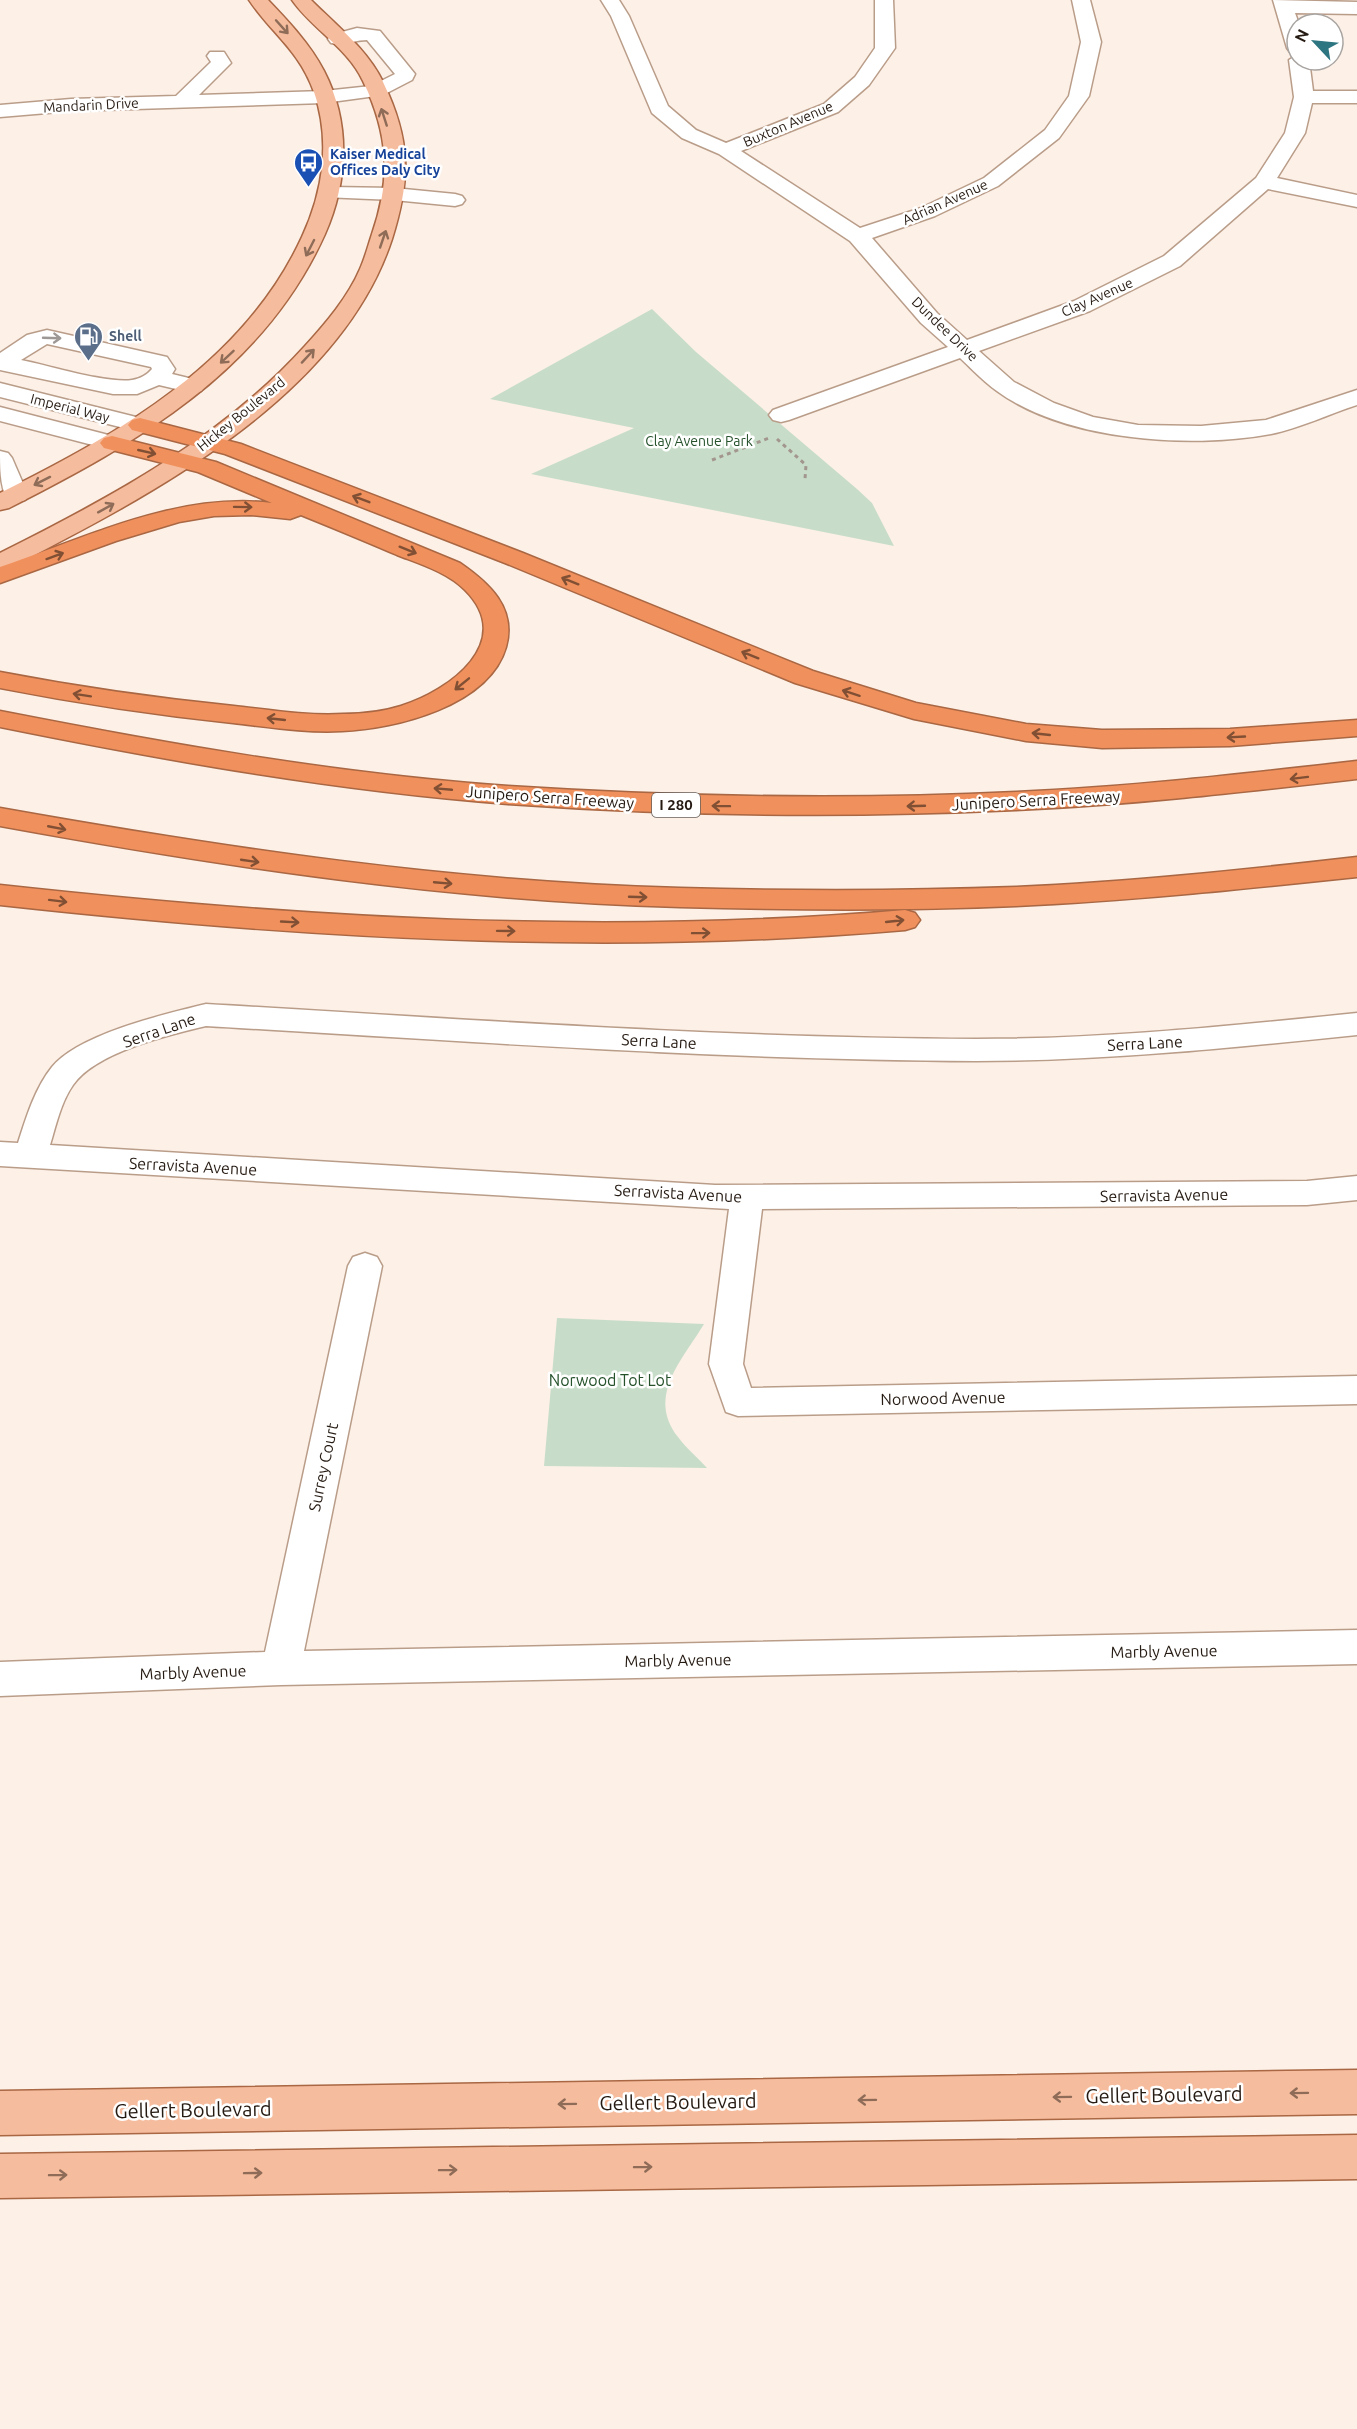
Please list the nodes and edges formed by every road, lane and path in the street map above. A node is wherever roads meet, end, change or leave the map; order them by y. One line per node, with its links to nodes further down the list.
1 (258, 0): 12 (main road, one-way to 12)
2 (301, 0): 8 (main road, Hickey Boulevard)
3 (610, 0): 17 (street, Dundee Drive)
4 (884, 0): 17 (street, Buxton Avenue)
5 (1082, 0): 23 (street, Adrian Avenue)
6 (1283, 4): 7 (street)
7 (1357, 8)
8 (338, 39): 11 (main road, Hickey Boulevard); 11 (street)
9 (217, 56): 15 (street)
10 (1301, 72): 13 (street, Clay Avenue)
11 (376, 91): 12 (street, Mandarin Drive); 20 (main road, Hickey Boulevard, one-way to 11)
12 (324, 97): 15 (street, Mandarin Drive); 19 (main road)
13 (1304, 97): 14 (street); 18 (street, Clay Avenue)
14 (1357, 97)
15 (182, 101): 16 (street, Mandarin Drive)
16 (0, 111)
17 (726, 150): 23 (street, Dundee Drive)
18 (1264, 182): 22 (street); 24 (street, Clay Avenue)
19 (330, 194): 20 (street); 28 (main road, one-way to 28)
20 (394, 194): 21 (street); 36 (main road, Hickey Boulevard, one-way to 20)
21 (455, 200)
22 (1357, 201)
23 (858, 236): 24 (street, Dundee Drive)
24 (964, 348): 30 (street, Dundee Drive); 32 (street, Clay Avenue)
25 (0, 362): 26 (street, one-way to 26); 27 (street)
26 (158, 370): 27 (street); 28 (street)
27 (91, 383): 31 (street)
28 (193, 386): 34 (main road)
29 (0, 390): 31 (street, Imperial Way)
30 (1357, 397)
31 (83, 411): 34 (street, Imperial Way)
32 (781, 415)
33 (11, 417): 35 (street); 37 (street, Imperial Way)
34 (140, 425): 36 (highway); 37 (main road)
35 (0, 440)
36 (209, 441): 39 (main road, Hickey Boulevard); 48 (highway, one-way to 36)
37 (112, 443): 39 (highway, one-way to 39); 42 (main road, one-way to 42)
38 (0, 458): 42 (street)
39 (183, 460): 43 (highway); 44 (main road, Hickey Boulevard, one-way to 39)
40 (712, 460): 41 (path)
41 (805, 479)
42 (8, 499)
43 (354, 528): 45 (highway, one-way to 43); 46 (highway, one-way to 46)
44 (0, 563)
45 (0, 575)
46 (0, 680)
47 (0, 719): 49 (highway, Junipero Serra Freeway / I 280, one-way to 47)
48 (1357, 728)
49 (1357, 770)
50 (0, 817): 52 (highway, one-way to 52)
51 (1357, 867): 52 (highway)
52 (1126, 890): 53 (highway, one-way to 52)
53 (0, 895)
54 (1357, 1024): 55 (street, Serra Lane)
55 (8, 1155): 57 (street, Serravista Avenue)
56 (1357, 1188): 57 (street, Serravista Avenue)
57 (747, 1197): 59 (street, Norwood Avenue)
58 (365, 1266): 61 (street, Surrey Court)
59 (1357, 1390)
60 (1357, 1647): 61 (street, Marbly Avenue)
61 (281, 1668): 62 (street, Marbly Avenue)
62 (0, 1679)
63 (1357, 2092): 64 (main road, Gellert Boulevard, one-way to 64)
64 (0, 2113)
65 (1357, 2157): 66 (main road, one-way to 65)
66 (0, 2176)

